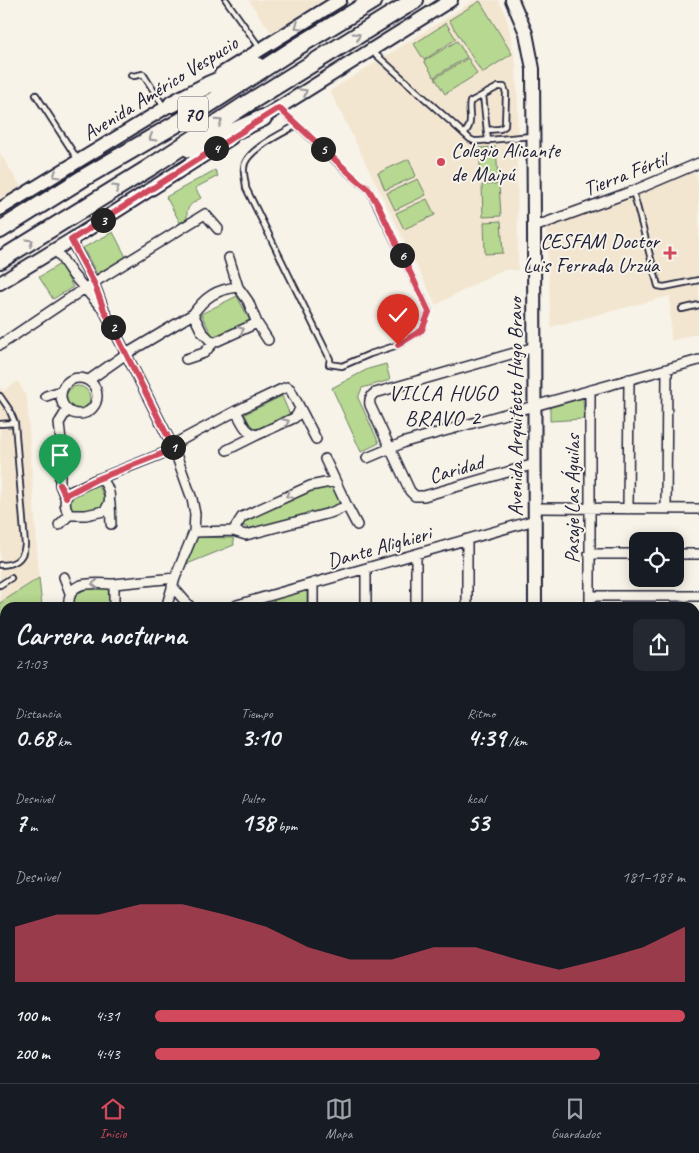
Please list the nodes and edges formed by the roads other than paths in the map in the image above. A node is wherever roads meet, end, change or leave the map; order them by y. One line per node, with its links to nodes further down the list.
1 (226, 0): 8 (lane)
2 (340, 0): 8 (main road, Avenida Américo Vespucio, one-way to 8)
3 (374, 0): 7 (highway, 70)
4 (414, 0): 23 (highway, 70, one-way to 4)
5 (452, 0): 9 (main road)
6 (512, 0): 19 (main road, Avenida Arquitecto Hugo Bravo)
7 (297, 47): 13 (highway); 28 (highway, 70, one-way to 28)
8 (261, 49): 13 (main road, Avenida Américo Vespucio)
9 (371, 50): 14 (main road, one-way to 9); 18 (lane)
10 (131, 75): 13 (lane)
11 (36, 95): 21 (lane)
12 (483, 95): 17 (lane); 17 (lane); 18 (lane)
13 (168, 106): 21 (main road, Avenida Américo Vespucio)
14 (279, 108): 15 (main road); 16 (lane)
15 (262, 118): 23 (highway); 29 (main road)
16 (297, 125): 16 (lane)
17 (487, 130): 20 (lane)
18 (464, 134): 20 (lane)
19 (533, 136): 20 (lane); 26 (main road, Avenida Arquitecto Hugo Bravo)
20 (488, 141)
21 (78, 161): 25 (main road, Avenida Américo Vespucio, one-way to 25)
22 (699, 163): 24 (street, Tierra Fértil)
23 (149, 168): 32 (highway, 70, one-way to 23)
24 (632, 191): 26 (street, Tierra Fértil); 33 (lane)
25 (0, 209)
26 (534, 227): 46 (main road, Avenida Arquitecto Hugo Bravo)
27 (218, 229): 35 (street)
28 (0, 230)
29 (71, 240): 30 (main road); 35 (street)
30 (56, 250): 34 (main road); 37 (street)
31 (229, 258): 36 (street)
32 (0, 260)
33 (699, 280)
34 (0, 283)
35 (94, 283): 37 (street); 40 (street)
36 (238, 287): 41 (street); 42 (street)
37 (85, 288): 40 (street); 45 (street)
38 (699, 304): 39 (lane)
39 (682, 309)
40 (104, 310): 47 (street)
41 (193, 314): 44 (street); 47 (street)
42 (257, 323): 43 (street); 44 (street, one-way to 42)
43 (268, 340)
44 (213, 343): 48 (street)
45 (0, 345)
46 (535, 347): 57 (main road, Avenida Arquitecto Hugo Bravo); 66 (street)
47 (126, 354): 52 (street); 65 (street)
48 (186, 359)
49 (699, 360): 50 (street)
50 (667, 369): 51 (street); 81 (street)
51 (629, 379): 53 (street); 80 (street)
52 (89, 380): 54 (street); 59 (street)
53 (590, 390): 57 (street); 79 (street, Pasaje Las Águilas)
54 (61, 391): 56 (street); 59 (street)
55 (0, 396): 61 (lane)
56 (46, 396)
57 (535, 406): 66 (street); 71 (main road, Avenida Arquitecto Hugo Bravo)
58 (300, 408): 60 (street); 63 (street, one-way to 58); 64 (street)
59 (67, 410): 68 (street)
60 (236, 411): 63 (street); 65 (street)
61 (15, 423): 62 (lane); 95 (lane)
62 (0, 424)
63 (257, 435): 67 (street)
64 (316, 439)
65 (173, 447): 73 (street); 88 (street)
66 (390, 448): 69 (street); 71 (street, Caridad)
67 (227, 450)
68 (62, 451)
69 (367, 458)
70 (325, 459): 74 (street)
71 (535, 464): 82 (main road, Avenida Arquitecto Hugo Bravo)
72 (60, 474): 75 (street)
73 (101, 478): 75 (street); 76 (street)
74 (335, 481): 77 (street); 87 (street, one-way to 87)
75 (66, 497): 83 (street)
76 (110, 502): 83 (street); 84 (street)
77 (348, 506): 85 (street); 87 (street)
78 (699, 508): 81 (street, Dante Alighieri)
79 (590, 509): 80 (street, Dante Alighieri); 82 (street, Dante Alighieri); 91 (street, Pasaje Las Águilas)
80 (628, 509): 81 (street, Dante Alighieri)
81 (666, 509)
82 (535, 514): 89 (street, Dante Alighieri); 115 (main road, Avenida Arquitecto Hugo Bravo)
83 (69, 515): 86 (street)
84 (112, 524)
85 (357, 524)
86 (59, 525)
87 (233, 531): 88 (street)
88 (194, 532): 99 (street)
89 (467, 540): 90 (street, Dante Alighieri); 114 (street)
90 (416, 554): 96 (street, Dante Alighieri); 113 (street)
91 (589, 554): 92 (street); 104 (street, Pasaje Las Águilas)
92 (629, 554)
93 (684, 554): 94 (street)
94 (699, 554)
95 (0, 565)
96 (366, 568): 101 (street, Dante Alighieri); 112 (street)
97 (64, 577): 103 (street)
98 (11, 578): 102 (lane)
99 (173, 582): 100 (street); 108 (street); 109 (street)
100 (114, 584): 103 (street, one-way to 103); 107 (street)
101 (313, 584): 110 (street, Dante Alighieri); 111 (street)
102 (0, 585)
103 (70, 593): 106 (street)
104 (590, 596): 105 (street); 116 (street, Pasaje Las Águilas)
105 (699, 596)
106 (68, 602)
107 (114, 602)
108 (168, 602)
109 (187, 602)
110 (254, 602)
111 (312, 602)
112 (366, 602)
113 (416, 602)
114 (466, 602)
115 (535, 602)
116 (590, 602)

